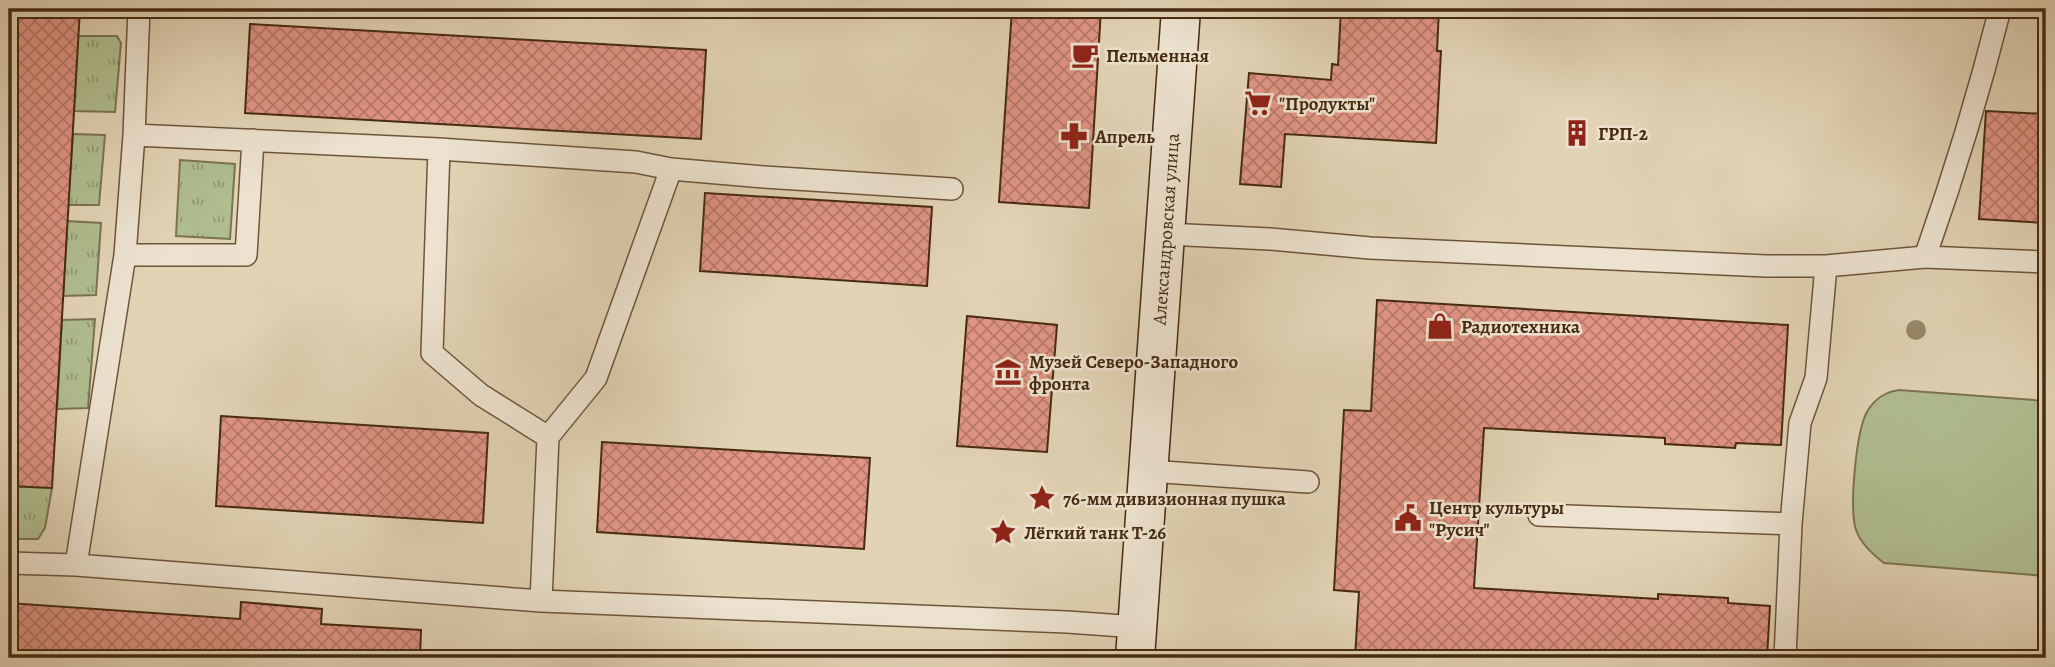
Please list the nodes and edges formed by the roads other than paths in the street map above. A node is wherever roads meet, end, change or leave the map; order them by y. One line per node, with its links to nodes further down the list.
1 (139, 9): 4 (lane)
2 (1181, 9): 9 (street, Александровская улица)
3 (2000, 9): 11 (lane)
4 (134, 135): 5 (lane); 10 (lane)
5 (253, 140): 6 (lane); 10 (lane)
6 (439, 149): 7 (lane); 14 (lane)
7 (671, 169): 8 (lane); 14 (lane)
8 (952, 190)
9 (1166, 234): 13 (lane); 15 (street, Александровская улица)
10 (125, 255): 20 (lane)
11 (1925, 257): 12 (lane); 13 (lane)
12 (2046, 262)
13 (1826, 266): 18 (lane)
14 (548, 437): 21 (lane)
15 (1149, 471): 16 (lane); 22 (street, Александровская улица)
16 (1308, 482)
17 (1539, 515): 18 (lane)
18 (1791, 524): 23 (lane)
19 (9, 563): 20 (lane)
20 (76, 565): 21 (lane)
21 (541, 601): 22 (lane)
22 (1136, 643)
23 (1785, 658)

